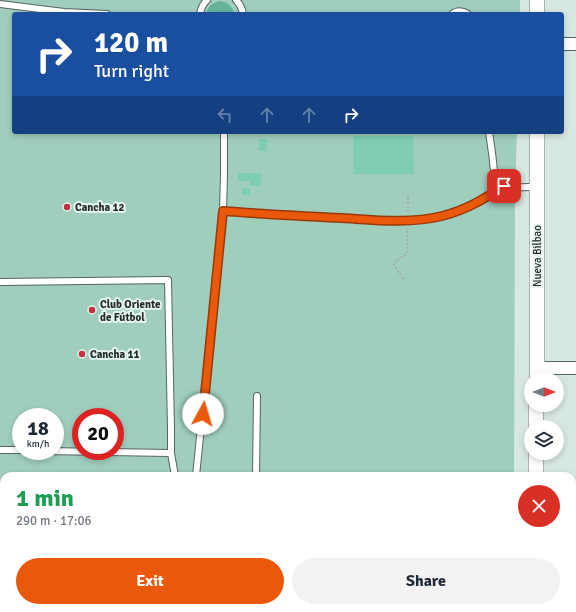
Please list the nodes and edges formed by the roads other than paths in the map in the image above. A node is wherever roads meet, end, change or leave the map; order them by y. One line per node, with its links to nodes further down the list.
1 (207, 0): 6 (lane)
2 (236, 0): 7 (lane)
3 (537, 0): 8 (street)
4 (0, 4): 5 (lane)
5 (64, 12)
6 (200, 12)
7 (242, 12)
8 (537, 12)
9 (564, 44): 10 (street)
10 (576, 44)
11 (224, 134): 16 (lane)
12 (488, 134): 14 (lane)
13 (537, 134): 15 (street, Nueva Bilbao)
14 (504, 186): 15 (lane); 16 (lane)
15 (537, 187): 19 (street, Nueva Bilbao)
16 (223, 211): 28 (lane)
17 (0, 282): 25 (lane)
18 (576, 368): 20 (street)
19 (537, 372)
20 (545, 372)
21 (256, 396): 29 (lane)
22 (0, 450): 23 (lane)
23 (12, 450)
24 (64, 451): 25 (lane)
25 (171, 453): 27 (lane)
26 (536, 460): 30 (street)
27 (174, 472)
28 (196, 472)
29 (256, 472)
30 (536, 472)

